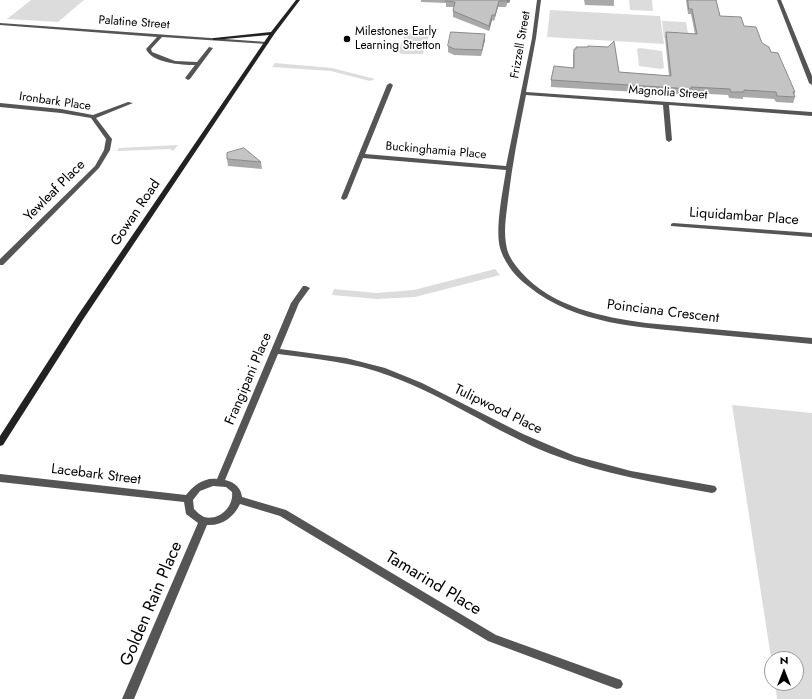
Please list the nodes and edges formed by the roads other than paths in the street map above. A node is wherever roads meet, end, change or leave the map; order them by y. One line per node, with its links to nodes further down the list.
1 (298, 0): 5 (main road, Gowan Road)
2 (539, 0): 14 (street, Frizzell Street)
3 (779, 0): 12 (street)
4 (0, 24): 6 (street, Palatine Street)
5 (273, 33): 7 (main road); 8 (main road, Gowan Road)
6 (161, 35): 7 (street, Palatine Street); 10 (street)
7 (214, 39): 8 (street, Palatine Street)
8 (267, 43): 31 (main road, Gowan Road)
9 (211, 48): 10 (street)
10 (198, 64): 11 (street)
11 (188, 78)
12 (812, 83)
13 (390, 85): 22 (street, Buckinghamia Place)
14 (523, 93): 16 (street, Magnolia Street); 23 (street, Poinciana Crescent)
15 (130, 103): 19 (street)
16 (666, 103): 18 (street, Magnolia Street); 21 (street)
17 (0, 105): 19 (street, Ironbark Place)
18 (812, 114)
19 (93, 117): 20 (street, Ironbark Place)
20 (102, 128): 27 (street, Yewleaf Place)
21 (670, 140)
22 (361, 156): 23 (street, Buckinghamia Place); 24 (street, Buckinghamia Place)
23 (509, 168): 29 (street, Poinciana Crescent)
24 (344, 198)
25 (673, 225): 26 (street, Liquidambar Place)
26 (812, 235)
27 (0, 263)
28 (306, 288): 30 (street, Frangipani Place)
29 (812, 341)
30 (274, 351): 33 (street, Frangipani Place); 34 (street, Tulipwood Place)
31 (0, 443)
32 (0, 478): 35 (street, Lacebark Street)
33 (220, 482): 35 (street); 36 (street)
34 (712, 489)
35 (188, 499): 37 (street)
36 (239, 500): 37 (street); 38 (street, Tamarind Place)
37 (204, 521): 39 (street, Golden Rain Place)
38 (617, 684)
39 (128, 699)

